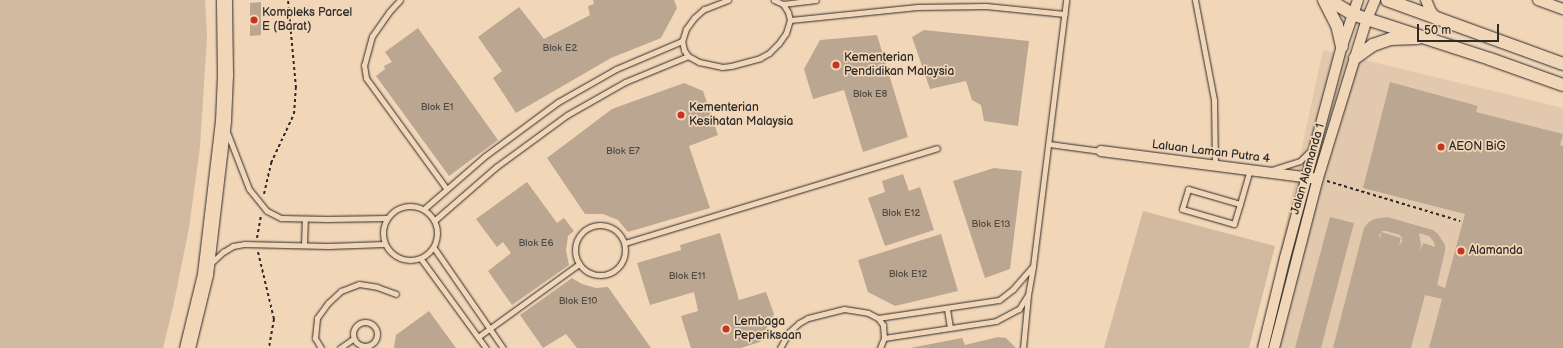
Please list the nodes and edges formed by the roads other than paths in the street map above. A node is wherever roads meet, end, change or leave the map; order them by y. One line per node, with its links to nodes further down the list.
1 (224, 0): 29 (main road)
2 (400, 0): 39 (lane)
3 (728, 0): 23 (lane)
4 (774, 0): 15 (lane)
5 (816, 0): 15 (lane)
6 (1066, 0): 17 (lane)
7 (1195, 0): 34 (lane)
8 (1324, 0): 24 (street)
9 (1329, 0): 18 (street)
10 (1358, 0): 18 (street, Jalan Alamanda 1)
11 (1375, 0): 20 (street, Jalan Alamanda 1)
12 (1387, 0): 21 (street)
13 (1426, 0): 21 (street)
14 (1538, 0): 16 (street)
15 (783, 4): 19 (lane)
16 (1563, 9)
17 (1065, 14): 19 (lane); 30 (lane)
18 (1352, 14): 20 (street); 24 (street, Jalan Alamanda 1)
19 (790, 20): 25 (lane)
20 (1367, 20): 22 (street); 26 (street, Jalan Alamanda 1)
21 (1440, 20): 27 (street)
22 (1425, 37): 26 (street); 28 (street)
23 (682, 41): 25 (lane); 39 (lane)
24 (1342, 46): 31 (street, Jalan Alamanda 1)
25 (688, 56): 44 (lane)
26 (1355, 58): 38 (street, Jalan Alamanda 1)
27 (1563, 64)
28 (1563, 85)
29 (223, 121): 43 (lane); 52 (main road)
30 (1049, 144): 33 (lane); 51 (lane)
31 (1314, 147): 36 (lane); 37 (street, Jalan Alamanda 1)
32 (937, 148): 45 (lane)
33 (1101, 151): 34 (street, Laluan Laman Putra 4)
34 (1215, 165): 35 (street, Laluan Laman Putra 4)
35 (1250, 170): 36 (street, Laluan Laman Putra 4); 40 (lane)
36 (1265, 172): 37 (street, Laluan Laman Putra 4)
37 (1306, 177): 38 (street, Laluan Laman Putra 4); 70 (street, Jalan Alamanda 1)
38 (1318, 178): 71 (street, Jalan Alamanda 1)
39 (446, 188): 41 (lane)
40 (1240, 204): 40 (lane)
41 (424, 209): 42 (lane); 44 (lane)
42 (386, 218): 43 (lane); 46 (lane)
43 (305, 219): 47 (lane)
44 (435, 220): 48 (lane)
45 (625, 243): 50 (lane); 50 (lane)
46 (384, 244): 47 (lane); 49 (lane)
47 (304, 245): 52 (lane)
48 (434, 248): 49 (lane); 58 (lane)
49 (421, 259): 59 (lane)
50 (579, 264): 58 (lane)
51 (1033, 266): 54 (lane); 55 (lane)
52 (205, 274): 62 (main road)
53 (396, 294): 63 (lane)
54 (1028, 295): 57 (lane); 69 (lane)
55 (947, 309): 56 (lane); 57 (lane)
56 (878, 318): 60 (lane); 67 (lane)
57 (950, 328): 60 (lane)
58 (490, 329): 59 (lane); 66 (lane)
59 (478, 337): 65 (lane)
60 (884, 338): 68 (lane)
61 (353, 339): 61 (lane); 64 (lane)
62 (187, 348)
63 (321, 348)
64 (340, 348)
65 (486, 348)
66 (503, 348)
67 (780, 348)
68 (880, 348)
69 (1023, 348)
70 (1263, 348)
71 (1274, 348)

